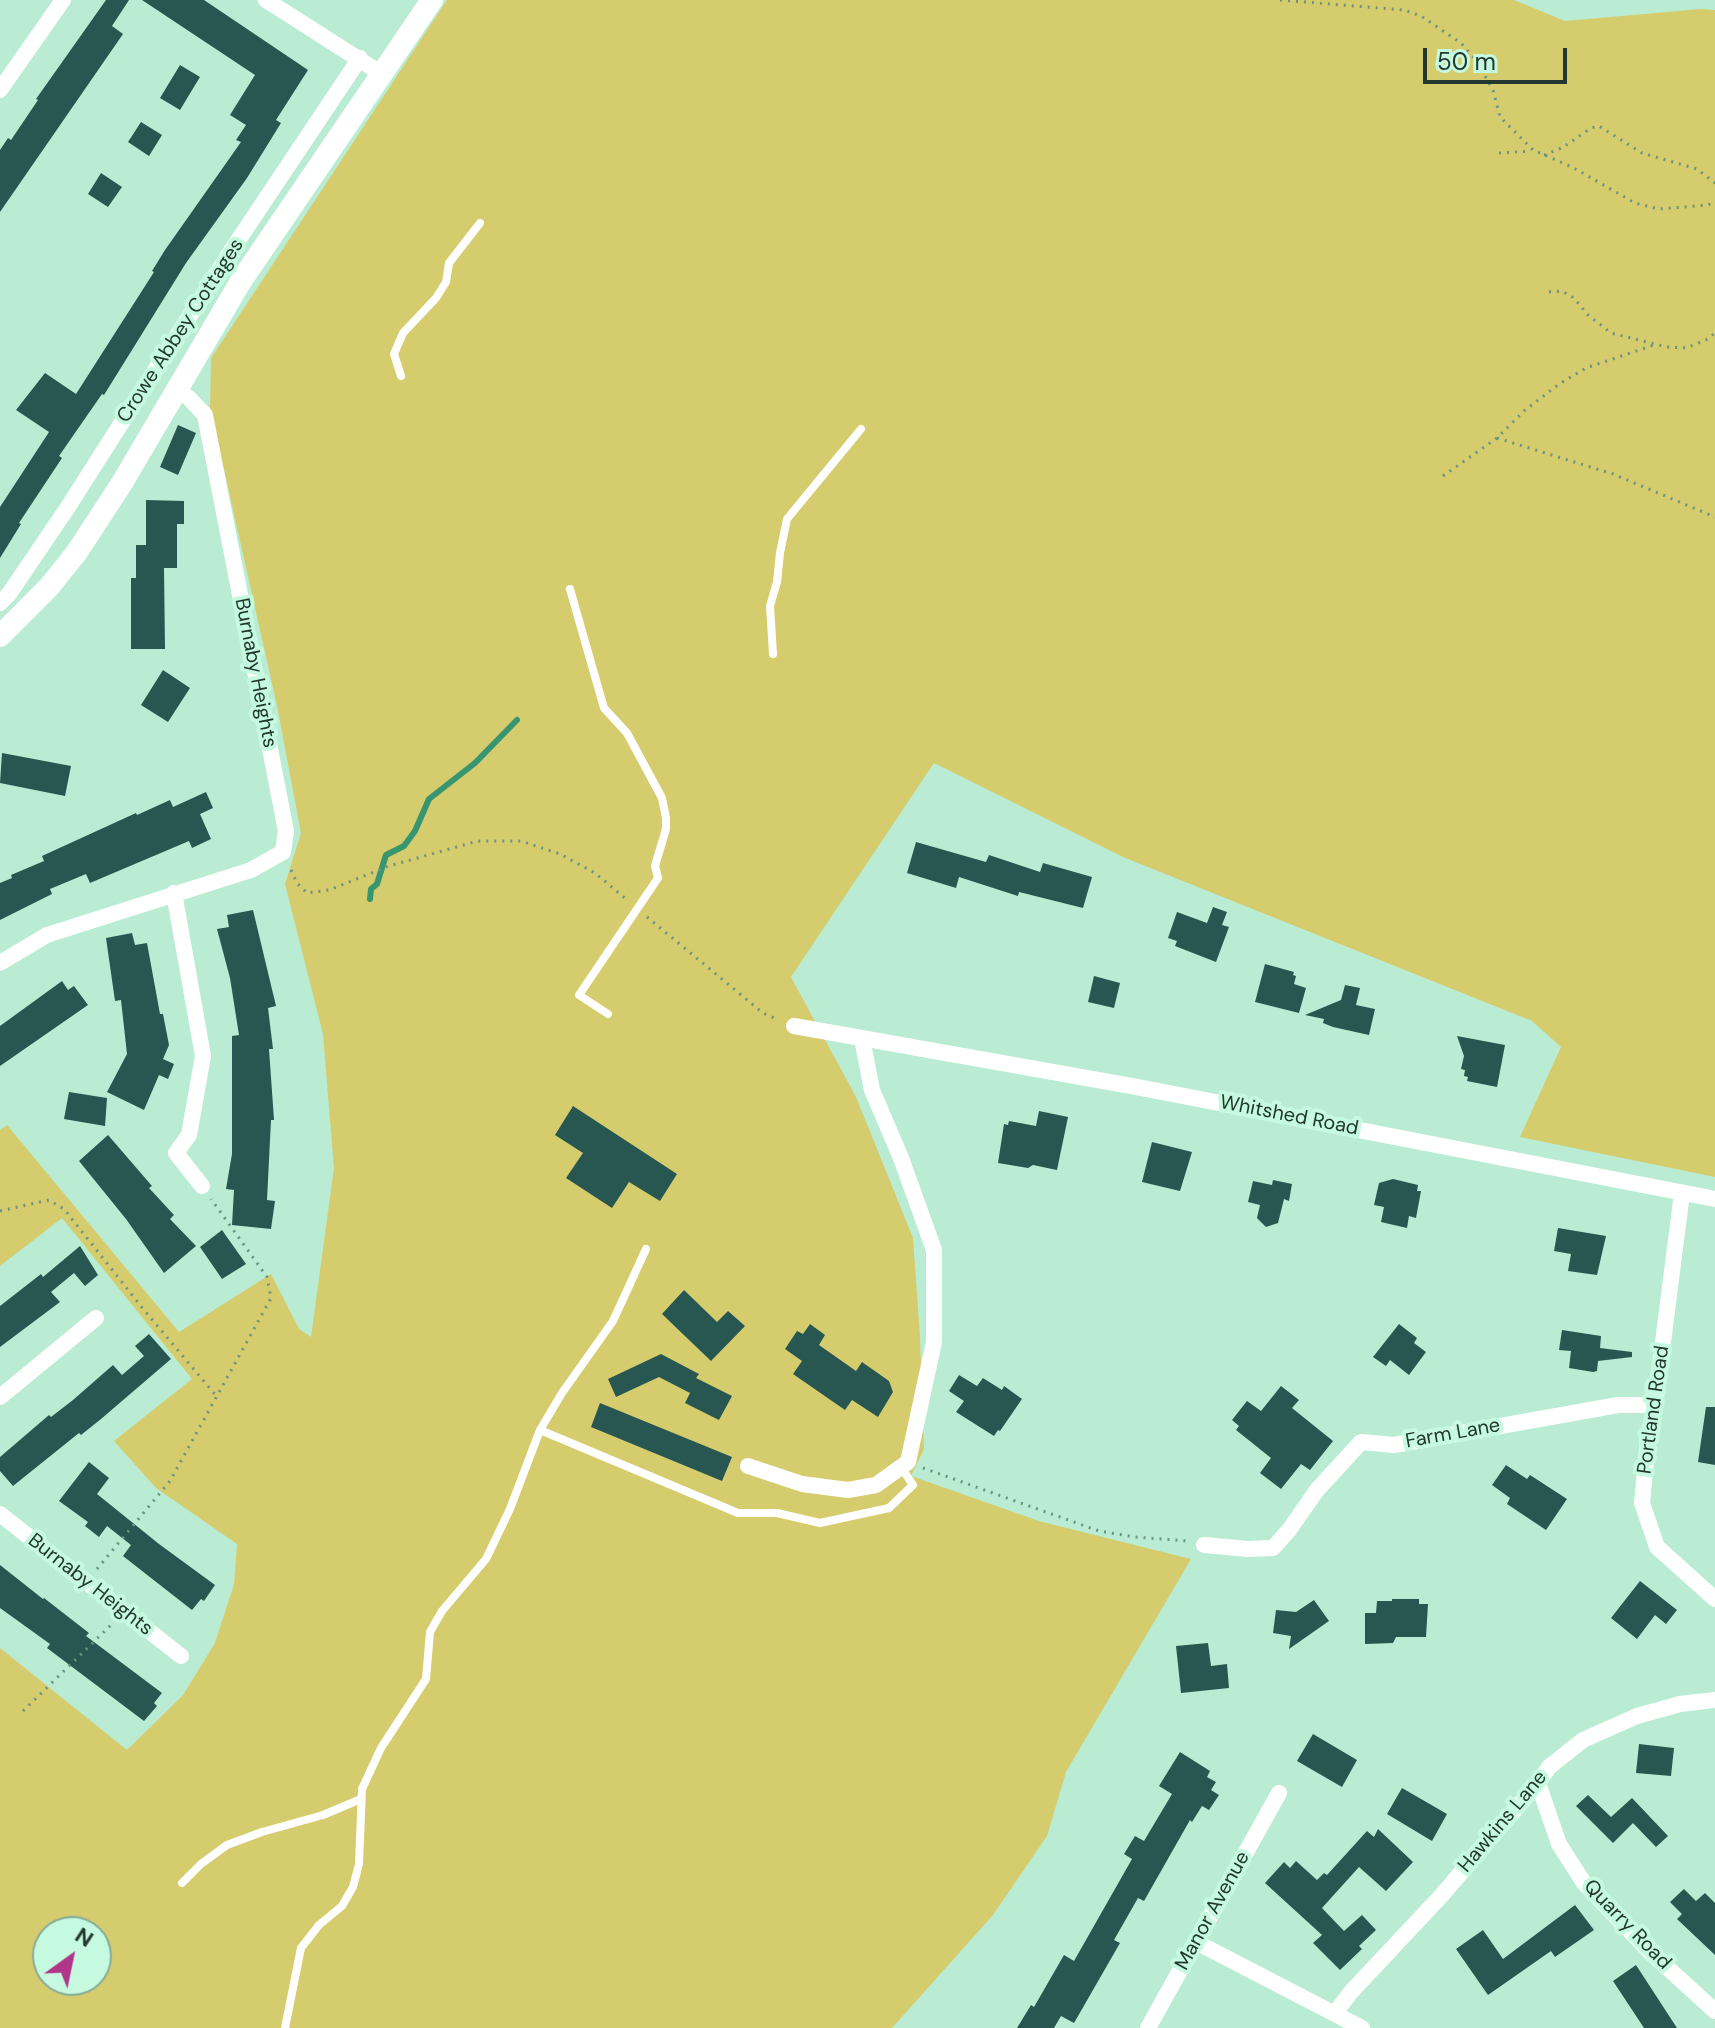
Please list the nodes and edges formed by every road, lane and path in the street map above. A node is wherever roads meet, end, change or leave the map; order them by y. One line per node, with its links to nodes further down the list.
1 (63, 0): 7 (street)
2 (266, 0): 5 (street)
3 (432, 0): 6 (main road)
4 (1280, 0): 8 (path)
5 (360, 58): 6 (street); 24 (street, Crowe Abbey Cottages)
6 (382, 74): 18 (main road)
7 (0, 90)
8 (1533, 150): 9 (path); 10 (path)
9 (1499, 153)
10 (1544, 155): 11 (path); 12 (path)
11 (1715, 183)
12 (1715, 201)
13 (480, 223): 17 (lane)
14 (1549, 292): 16 (path)
15 (1715, 333): 16 (path)
16 (1657, 344): 20 (path)
17 (401, 376)
18 (178, 390): 25 (main road); 27 (street, Burnaby Heights)
19 (861, 429): 26 (lane)
20 (1497, 438): 21 (path); 22 (path)
21 (1443, 476)
22 (1715, 517)
23 (570, 589): 29 (lane)
24 (3, 593)
25 (0, 636)
26 (773, 654)
27 (283, 852): 28 (street); 29 (path)
28 (174, 893): 30 (street); 34 (street)
29 (638, 909): 31 (lane); 32 (path)
30 (0, 963)
31 (608, 1014)
32 (794, 1026): 33 (street, Whitshed Road)
33 (862, 1039): 35 (street, Whitshed Road); 44 (street)
34 (202, 1186): 41 (path)
35 (1682, 1193): 36 (street, Whitshed Road); 42 (street, Portland Road)
36 (1715, 1199)
37 (0, 1211): 41 (path)
38 (646, 1249): 43 (lane)
39 (96, 1318): 40 (street)
40 (0, 1397)
41 (218, 1398): 48 (path)
42 (1655, 1405): 47 (street, Farm Lane); 49 (street, Portland Road)
43 (540, 1430): 44 (lane); 56 (lane)
44 (905, 1465): 45 (street); 47 (path)
45 (748, 1466)
46 (0, 1514): 48 (street, Burnaby Heights)
47 (1204, 1545)
48 (85, 1583): 50 (street, Burnaby Heights)
49 (1715, 1599)
50 (124, 1612): 51 (street, Burnaby Heights); 53 (path)
51 (181, 1656)
52 (1715, 1700): 54 (street, Hawkins Lane)
53 (23, 1711)
54 (1538, 1783): 59 (street, Quarry Road); 60 (street, Hawkins Lane)
55 (1279, 1793): 58 (street, Manor Avenue)
56 (361, 1799): 57 (lane); 61 (lane)
57 (182, 1883)
58 (1196, 1942): 60 (street); 62 (street, Manor Avenue)
59 (1715, 2011)
60 (1335, 2013): 63 (street)
61 (285, 2028)
62 (1148, 2028)
63 (1362, 2028)

